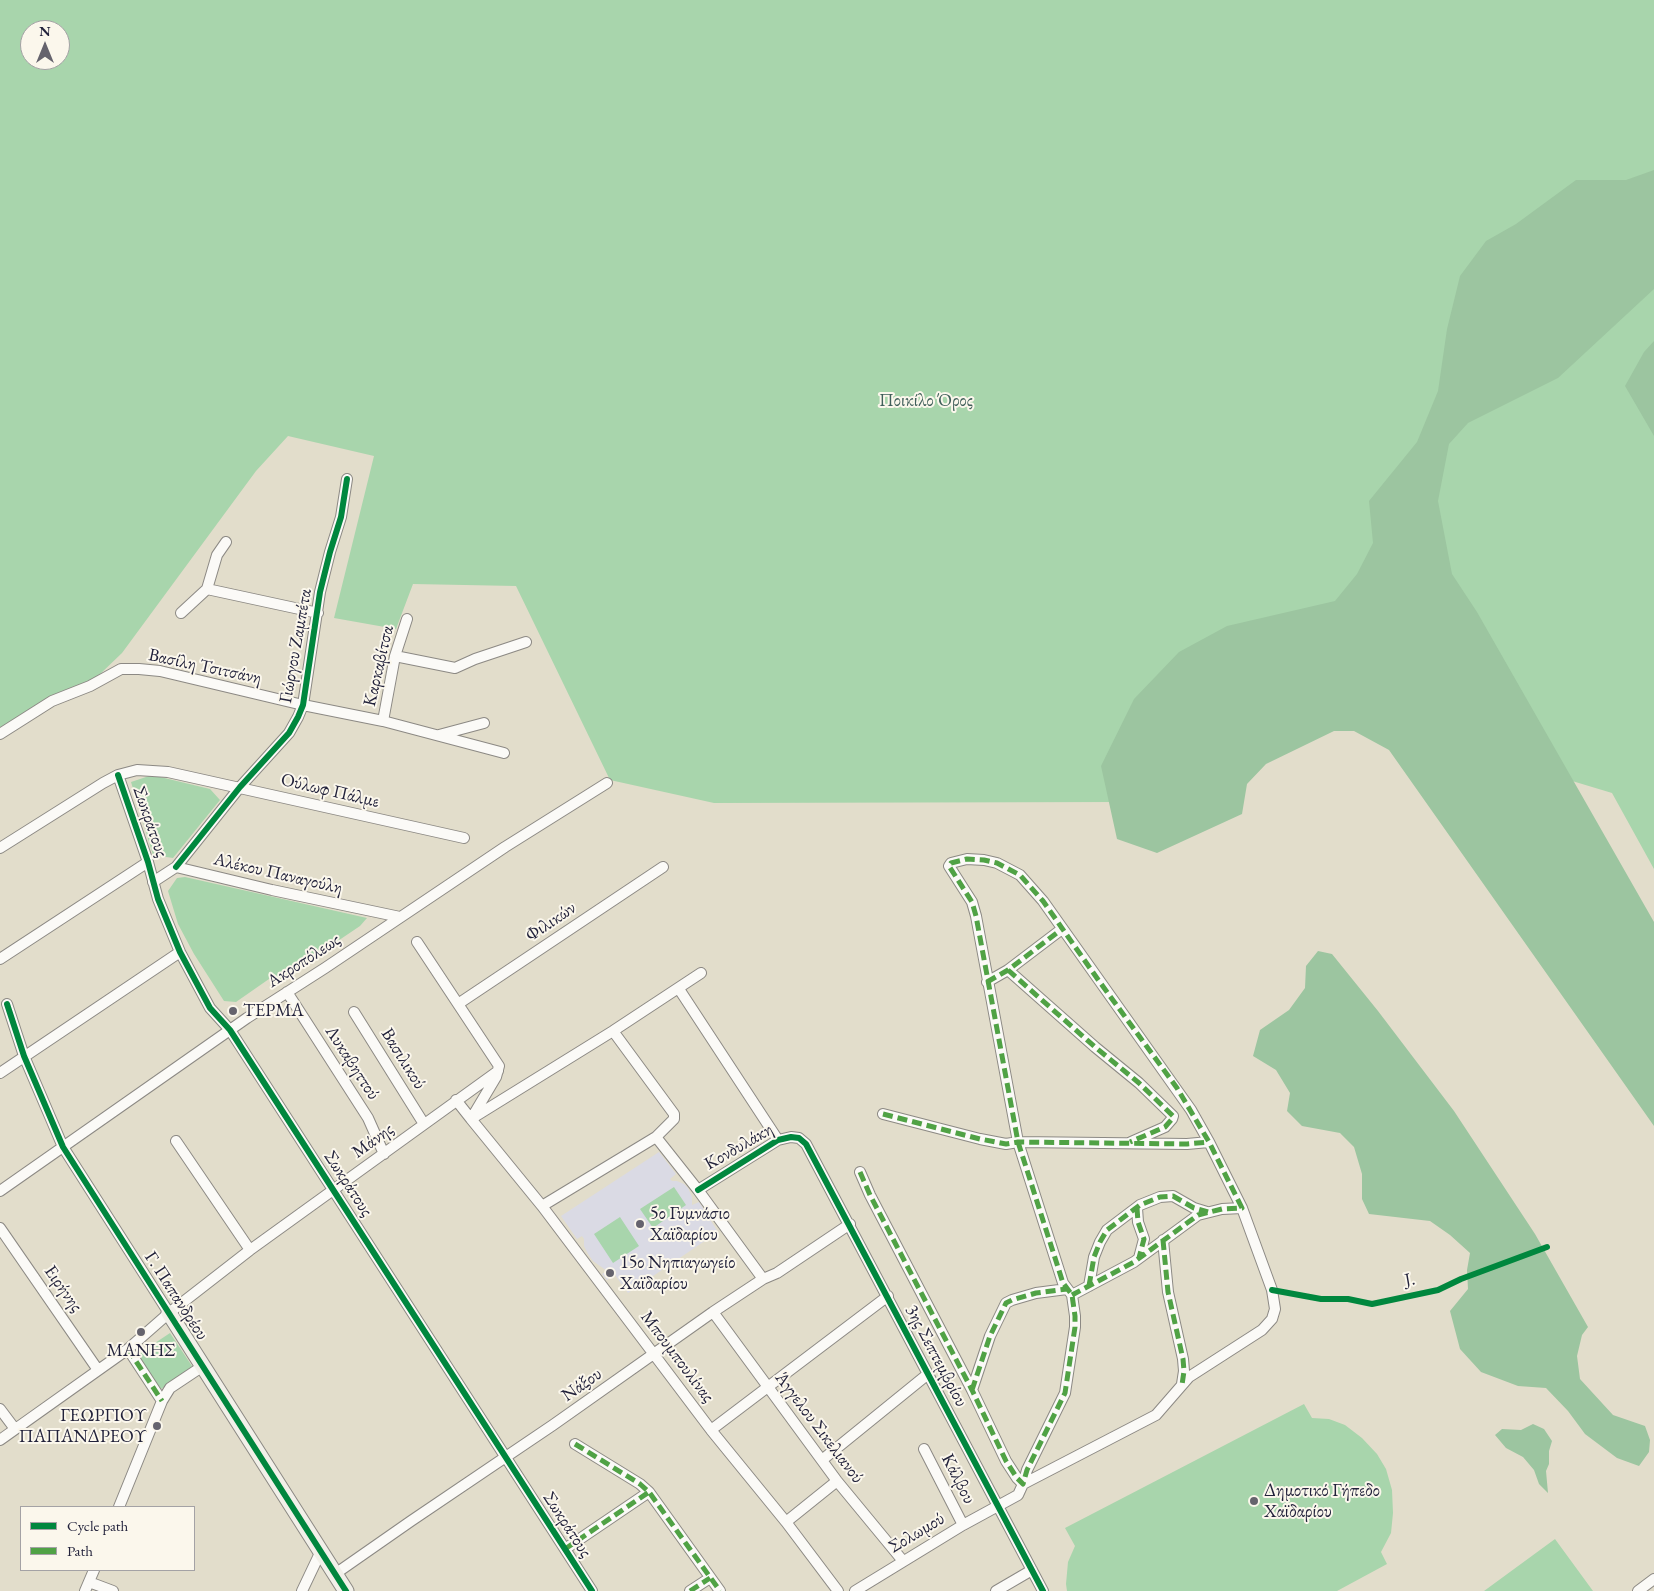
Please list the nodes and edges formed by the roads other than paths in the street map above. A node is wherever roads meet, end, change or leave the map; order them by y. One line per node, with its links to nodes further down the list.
1 (347, 479): 5 (street, Γιώργου Ζαμπέτα)
2 (226, 542): 3 (street)
3 (207, 588): 4 (street); 5 (street)
4 (181, 613)
5 (318, 613): 9 (street, Γιώργου Ζαμπέτα)
6 (407, 619): 8 (street, Καρκαβίτσα)
7 (526, 642): 8 (street)
8 (395, 656): 10 (street, Καρκαβίτσα)
9 (303, 705): 10 (street, Βασίλη Τσιτσάνη); 12 (street, Βασίλη Τσιτσάνη); 17 (street, Γιώργου Ζαμπέτα)
10 (383, 721): 13 (street, Βασίλη Τσιτσάνη)
11 (484, 724): 13 (street)
12 (0, 734)
13 (438, 736): 14 (street, Βασίλη Τσιτσάνη)
14 (504, 753)
15 (118, 775): 17 (street, Ούλωφ Πάλμε); 19 (street, Ούλωφ Πάλμε); 20 (street, Σωκράτους)
16 (606, 783): 24 (street, Ακροπόλεως)
17 (240, 787): 18 (street, Ούλωφ Πάλμε); 21 (street, Γιώργου Ζαμπέτα)
18 (464, 838)
19 (0, 848)
20 (148, 862): 23 (street, Σωκράτους); 28 (street)
21 (176, 867): 23 (street); 24 (street, Αλέκου Παναγούλη)
22 (663, 867): 35 (street, Φιλικών)
23 (154, 882): 27 (street, Σωκράτους)
24 (400, 917): 33 (street, Ακροπόλεως)
25 (1062, 929): 29 (street); 31 (street); 51 (street)
26 (417, 942): 35 (street)
27 (180, 952): 37 (street, Σωκράτους); 39 (street)
28 (0, 959)
29 (1008, 970): 31 (street); 52 (street)
30 (701, 973): 32 (street)
31 (988, 982): 50 (street)
32 (679, 989): 38 (street); 48 (street)
33 (288, 992): 37 (street, Ακροπόλεως); 54 (street, Λυκαβηττού)
34 (7, 1004): 39 (street, Γ. Παπανδρέου)
35 (458, 1004): 40 (street)
36 (354, 1012): 45 (street, Βασιλικού)
37 (230, 1030): 53 (street, Ακροπόλεως); 56 (street, Σωκράτους)
38 (613, 1031): 44 (street); 46 (street)
39 (24, 1056): 41 (street); 53 (street, Γ. Παπανδρέου)
40 (499, 1070): 42 (street, Μάνης); 44 (street)
41 (0, 1073)
42 (456, 1100): 44 (street); 45 (street, Μάνης)
43 (883, 1114): 50 (street)
44 (471, 1119): 59 (street, Μπουμπουλίνας)
45 (424, 1124): 54 (street, Μάνης)
46 (656, 1137): 57 (street); 59 (street)
47 (799, 1138): 48 (street, Κονδυλάκη); 63 (street, 3ης Σεπτεμβρίου)
48 (778, 1140): 57 (street, Κονδυλάκη)
49 (176, 1141): 66 (street)
50 (1018, 1142): 52 (street); 70 (street)
51 (1209, 1142): 52 (street); 61 (street)
52 (1125, 1144)
53 (63, 1147): 58 (street, Ακροπόλεως); 73 (street, Γ. Παπανδρέου)
54 (384, 1154): 56 (street, Μάνης)
55 (860, 1172): 81 (street)
56 (334, 1190): 66 (street, Μάνης); 89 (street, Σωκράτους)
57 (698, 1190): 68 (street)
58 (0, 1191)
59 (542, 1206): 75 (street, Μπουμπουλίνας)
60 (1137, 1208): 62 (street); 67 (street); 69 (street)
61 (1242, 1208): 62 (street); 79 (street)
62 (1209, 1212): 65 (street)
63 (850, 1224): 68 (street, Νάξου); 71 (street, 3ης Σεπτεμβρίου)
64 (0, 1228): 77 (street, Ειρήνης)
65 (1163, 1240): 67 (street); 79 (street)
66 (250, 1250): 73 (street, Μάνης)
67 (1139, 1258): 69 (street)
68 (763, 1279): 72 (street, Νάξου)
69 (1089, 1286): 70 (street)
70 (1070, 1292): 81 (street); 92 (street)
71 (888, 1296): 78 (street, 3ης Σεπτεμβρίου); 80 (street)
72 (713, 1312): 75 (street, Νάξου); 80 (street, Άγγελου Σικελιανού)
73 (169, 1313): 74 (street, Μάνης); 76 (street, Γ. Παπανδρέου)
74 (128, 1349): 77 (street, Μάνης); 82 (street)
75 (654, 1353): 85 (street, Μπουμπουλίνας); 89 (street, Νάξου)
76 (203, 1366): 82 (street); 98 (street, Γ. Παπανδρέου)
77 (98, 1370): 84 (street, Μάνης)
78 (928, 1374): 90 (street); 94 (street, 3ης Σεπτεμβρίου)
79 (1182, 1385): 92 (street)
80 (767, 1387): 85 (street); 90 (street, Άγγελου Σικελιανού)
81 (972, 1390): 92 (street)
82 (162, 1401): 95 (street)
83 (0, 1409): 84 (street)
84 (14, 1430): 86 (street, Μάνης)
85 (711, 1430): 96 (street, Μπουμπουλίνας)
86 (0, 1440)
87 (575, 1444): 93 (street)
88 (924, 1449): 97 (street, Κάλβου)
89 (505, 1457): 99 (street, Σωκράτους); 103 (street, Νάξου)
90 (822, 1460): 91 (street, Άγγελου Σικελιανού)
91 (837, 1481): 96 (street); 100 (street, Άγγελου Σικελιανού)
92 (1023, 1484): 94 (street, Σολωμού)
93 (649, 1492): 99 (street); 104 (street)
94 (997, 1505): 97 (street, Σολωμού); 101 (street, 3ης Σεπτεμβρίου)
95 (119, 1506)
96 (786, 1522): 113 (street, Μπουμπουλίνας)
97 (963, 1524): 100 (street, Σολωμού)
98 (320, 1550): 103 (street, Γ. Παπανδρέου); 108 (street)
99 (565, 1550): 110 (street, Σωκράτους)
100 (903, 1561): 114 (street, Σολωμού)
101 (1032, 1570): 115 (street); 116 (street, 3ης Σεπτεμβρίου)
102 (94, 1571): 106 (street)
103 (335, 1574): 109 (street, Γ. Παπανδρέου)
104 (710, 1578): 111 (street); 112 (street)
105 (1654, 1579): 117 (street)
106 (87, 1586): 107 (street)
107 (113, 1591)
108 (302, 1591)
109 (346, 1591)
110 (592, 1591)
111 (690, 1591)
112 (720, 1591)
113 (838, 1591)
114 (855, 1591)
115 (996, 1591)
116 (1043, 1591)
117 (1638, 1591)

